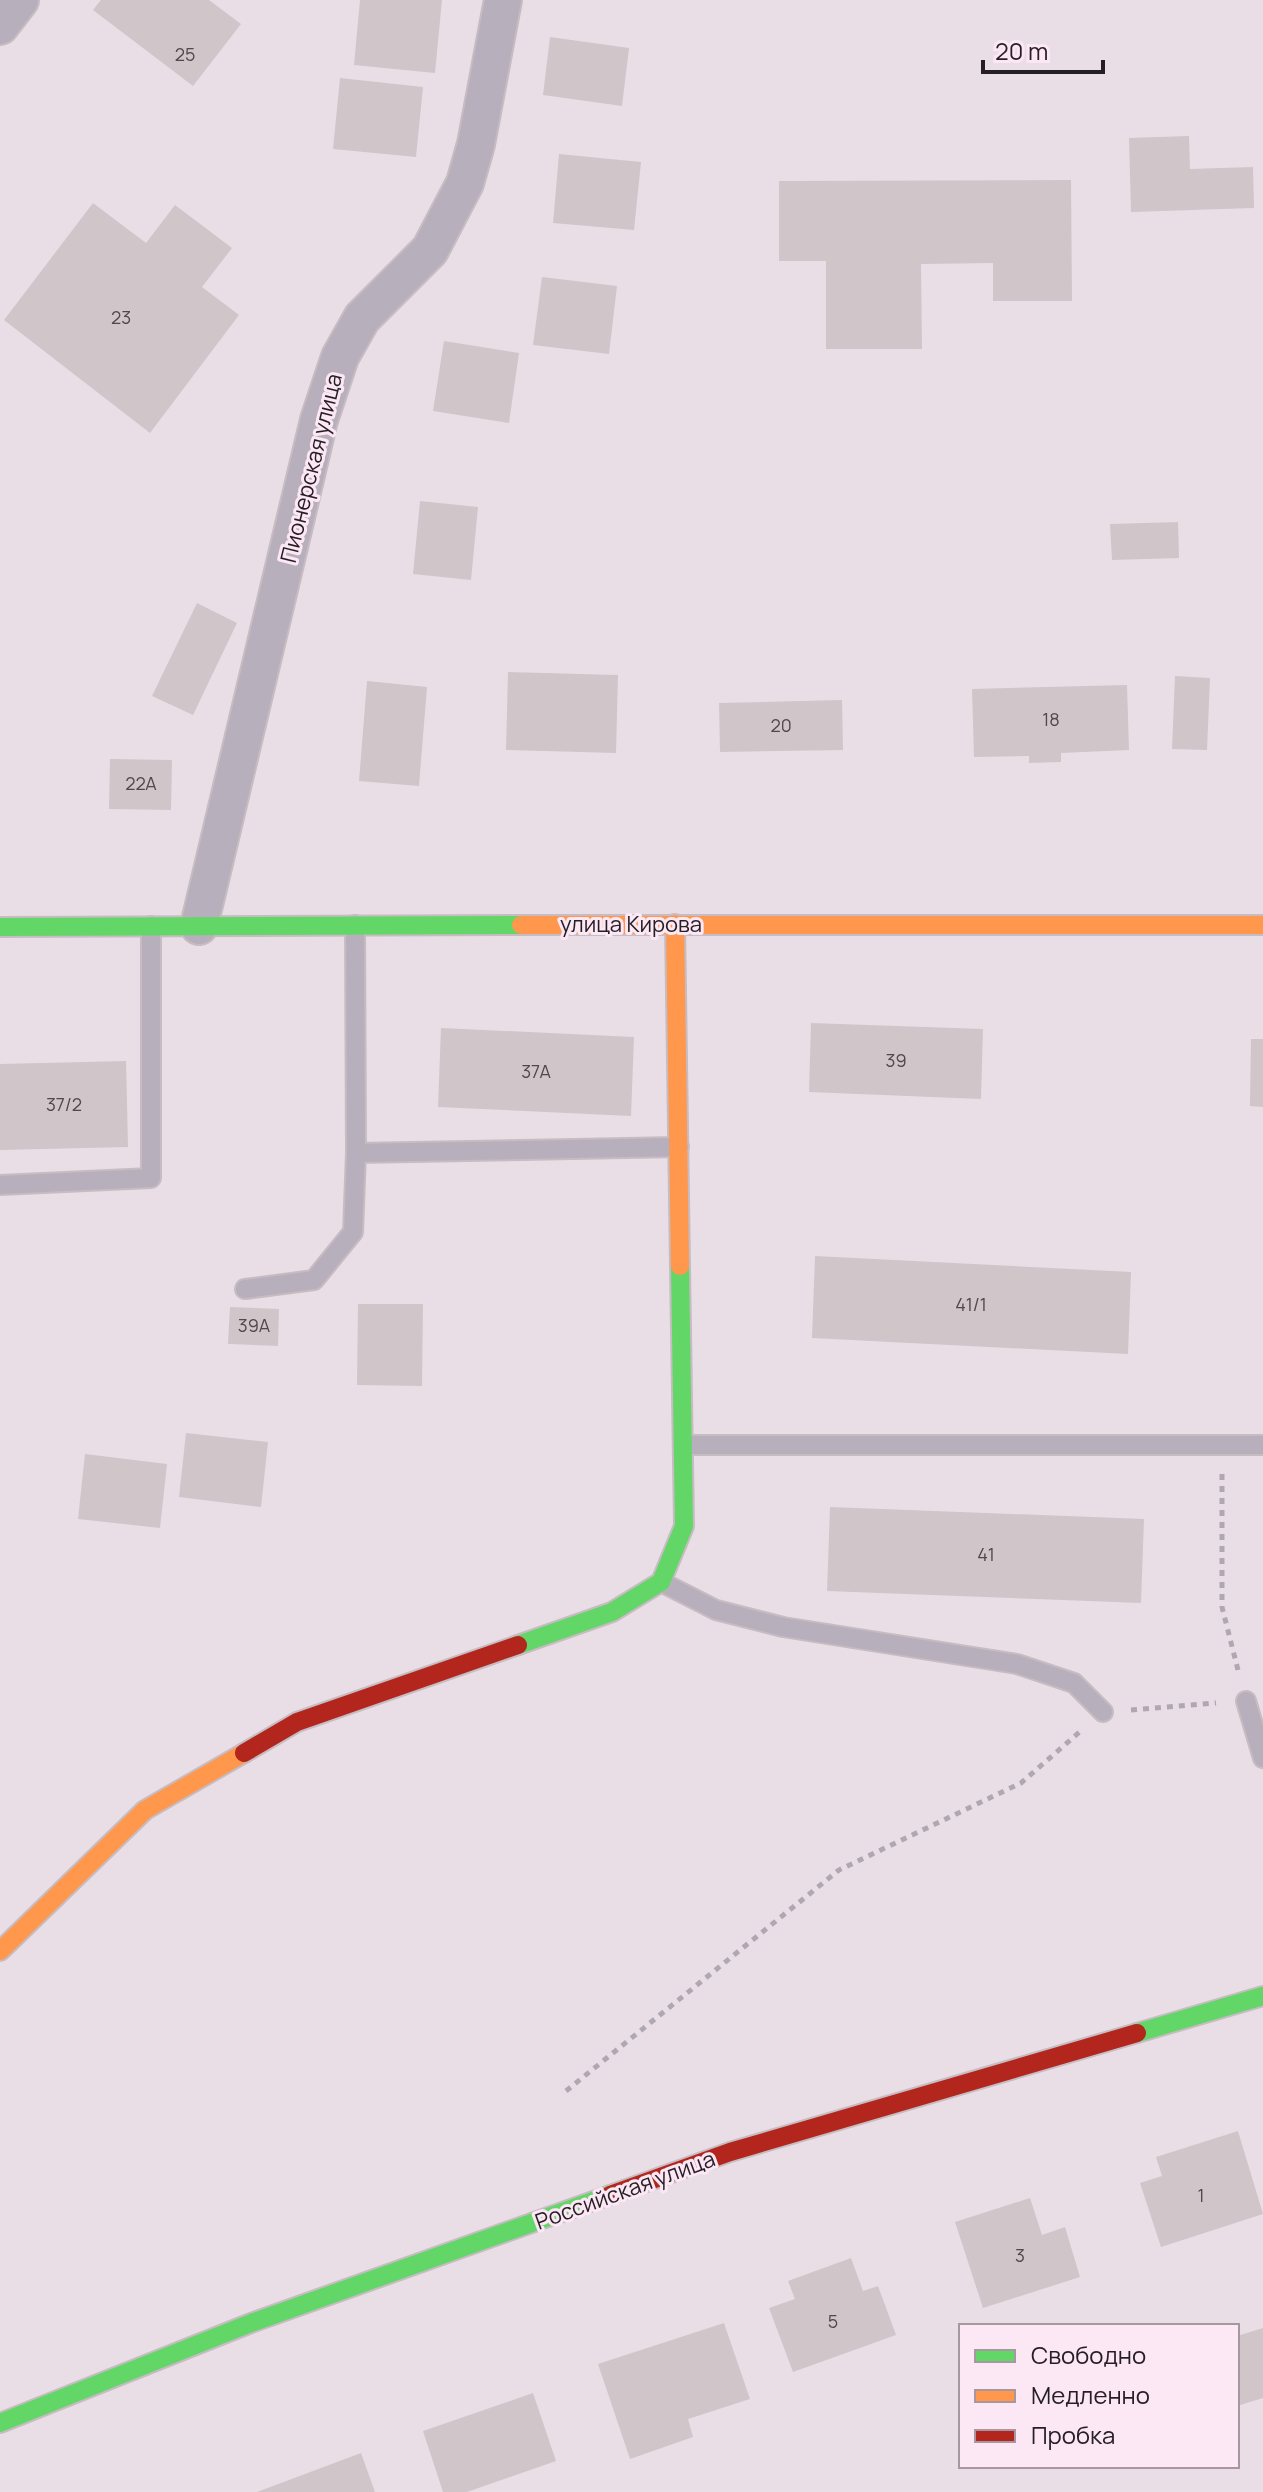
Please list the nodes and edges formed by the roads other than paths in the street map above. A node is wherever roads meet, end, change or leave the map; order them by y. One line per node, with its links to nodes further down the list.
1 (20, 0): 3 (street)
2 (503, 0): 8 (street, Пионерская улица)
3 (0, 26)
4 (675, 924): 5 (street, улица Кирова); 6 (street, улица Кирова); 10 (street)
5 (355, 925): 8 (street, улица Кирова); 11 (lane)
6 (1263, 925)
7 (151, 926): 8 (street, улица Кирова); 9 (street, улица Кирова); 12 (lane)
8 (199, 926)
9 (0, 927)
10 (679, 1147): 11 (lane); 14 (street)
11 (356, 1153): 13 (lane)
12 (0, 1185)
13 (245, 1289)
14 (683, 1445): 15 (lane); 16 (street)
15 (1263, 1445)
16 (661, 1582): 18 (lane); 20 (street)
17 (1246, 1701): 19 (lane)
18 (1103, 1712)
19 (1263, 1758)
20 (0, 1951)
21 (1263, 1996): 22 (street, Российская улица)
22 (0, 2423)

